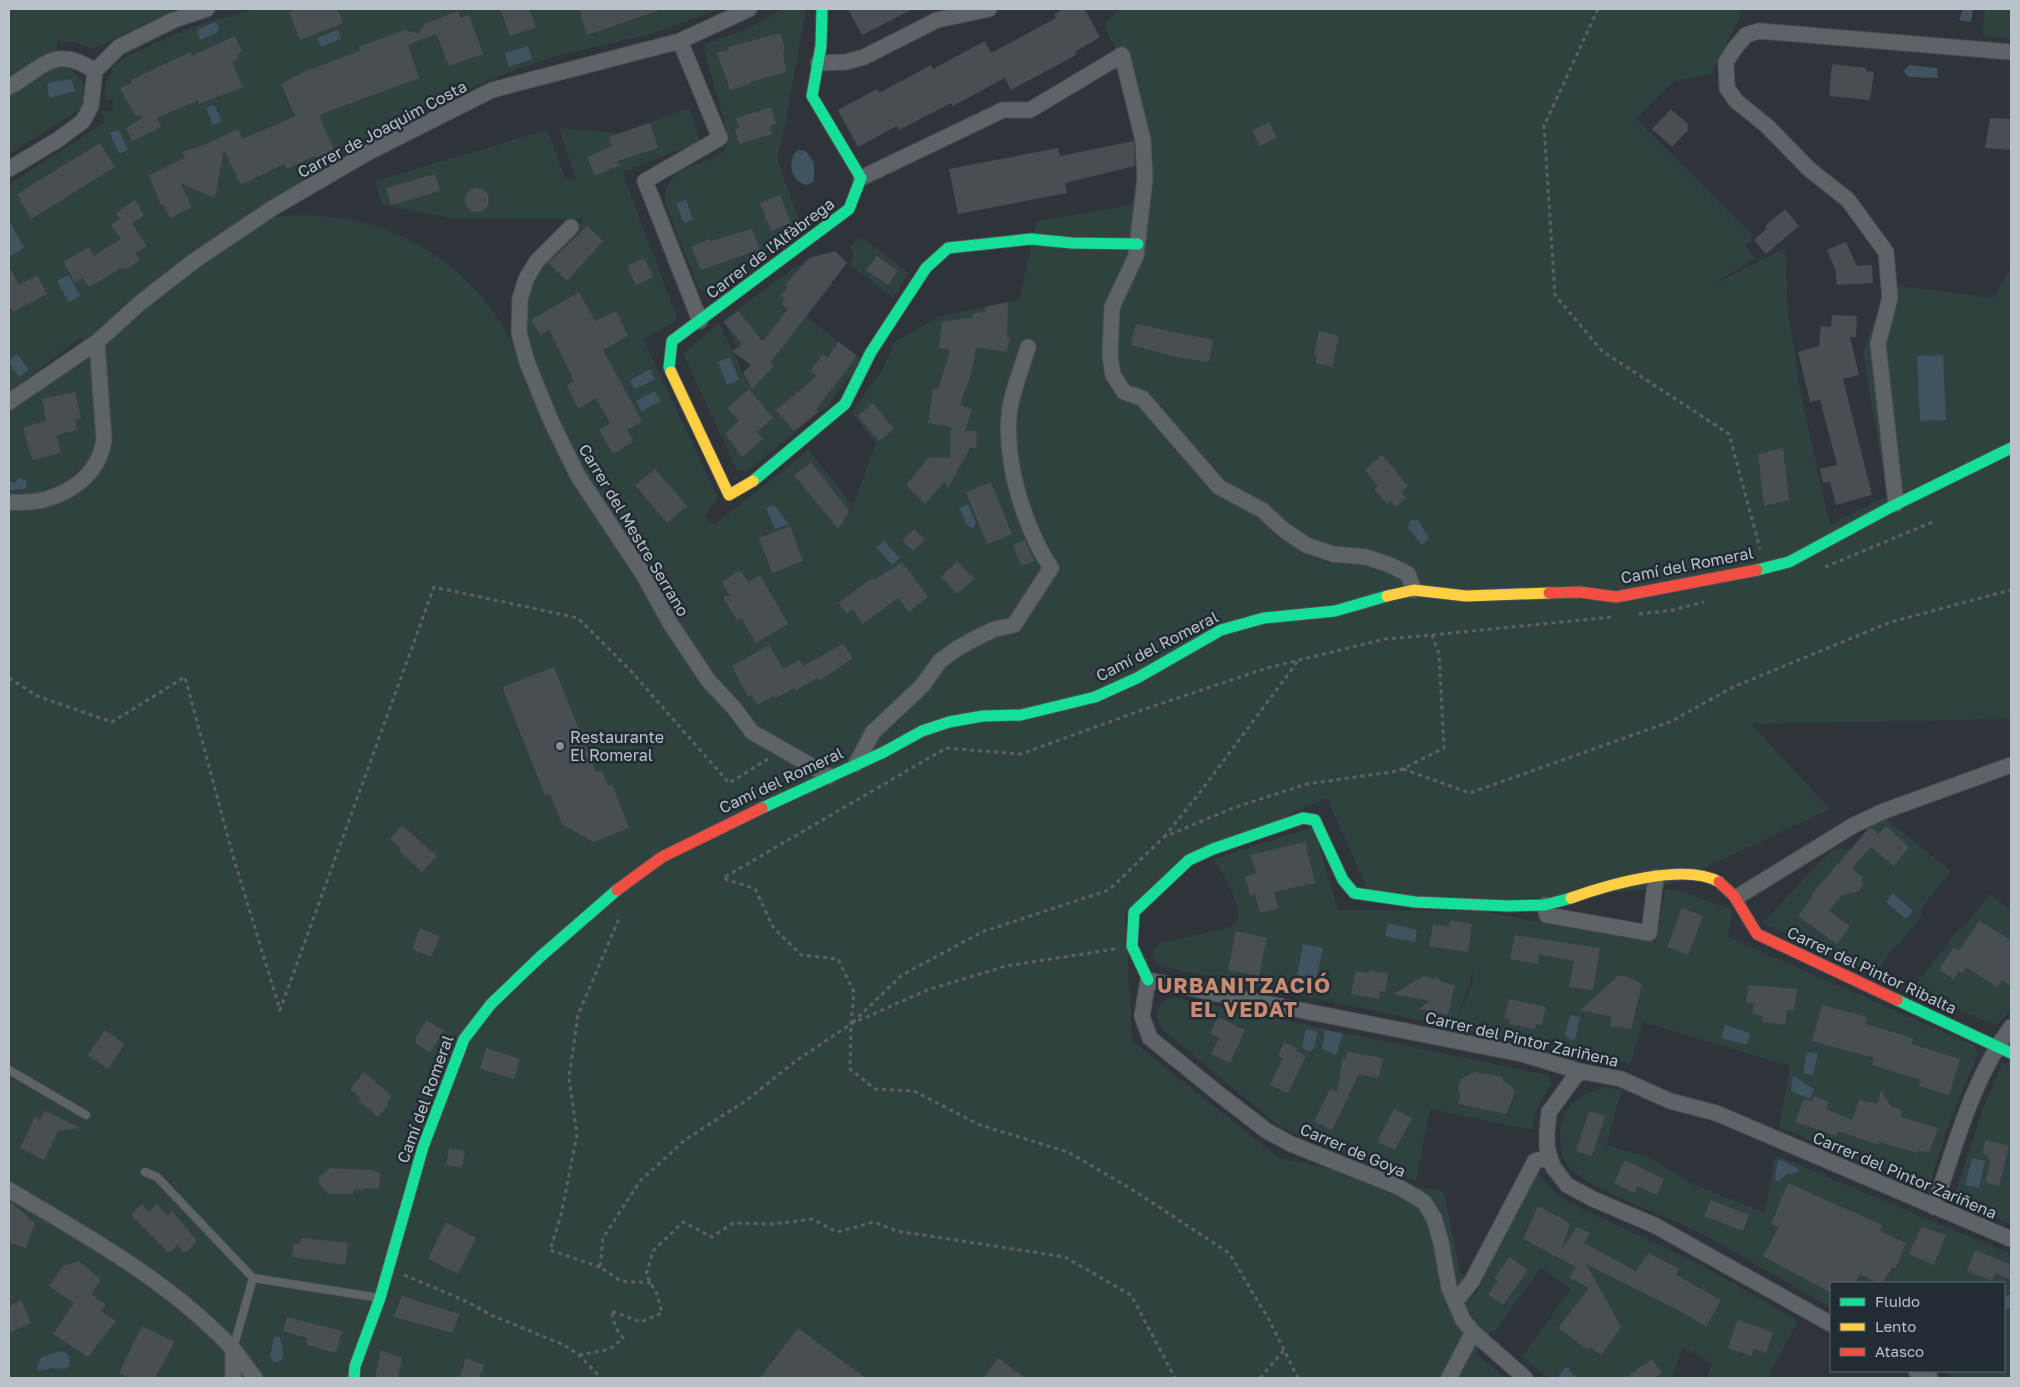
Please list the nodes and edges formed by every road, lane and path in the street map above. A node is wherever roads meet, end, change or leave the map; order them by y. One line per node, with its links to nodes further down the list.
1 (207, 9): 9 (street)
2 (750, 9): 6 (street, Carrer de Joaquim Costa)
3 (822, 9): 8 (street)
4 (989, 9): 8 (street)
5 (1598, 9): 22 (path)
6 (680, 41): 15 (street); 16 (street, Carrer de Joaquim Costa)
7 (2011, 52): 21 (street)
8 (818, 63): 12 (street)
9 (95, 71): 10 (street); 11 (street)
10 (9, 87)
11 (9, 169)
12 (861, 178): 14 (street); 15 (street, Carrer de l'Alfàbrega)
13 (571, 227): 27 (street, Carrer del Mestre Serrano)
14 (1138, 244): 15 (street, Carrer de l'Alfàbrega); 23 (street)
15 (700, 321)
16 (97, 342): 18 (street, Carrer de Joaquim Costa); 20 (street)
17 (1028, 347): 28 (street)
18 (9, 402)
19 (2011, 448): 21 (street, Camí del Romeral)
20 (9, 502)
21 (1896, 504): 22 (street, Camí del Romeral)
22 (1789, 562): 23 (street, Camí del Romeral)
23 (1414, 590): 28 (street, Camí del Romeral)
24 (2011, 590): 29 (path)
25 (1298, 661): 29 (path); 32 (path); 39 (path)
26 (9, 678): 27 (path)
27 (782, 751): 31 (street, Carrer del Mestre Serrano)
28 (856, 764): 31 (street, Camí del Romeral)
29 (1403, 768): 32 (path)
30 (2009, 770): 35 (street)
31 (829, 776): 34 (street, Camí del Romeral)
32 (1164, 837): 39 (path)
33 (1656, 877): 35 (street); 36 (street); 36 (street)
34 (618, 889): 51 (street, Camí del Romeral); 52 (path)
35 (1737, 897): 41 (street, Carrer del Pintor Ribalta)
36 (1545, 905): 37 (street)
37 (1132, 946): 38 (street); 39 (path)
38 (1148, 980): 44 (street, Carrer del Pintor Zariñena); 56 (street, Carrer de Goya)
39 (851, 1024): 52 (path); 60 (path)
40 (2011, 1027): 41 (street)
41 (1997, 1046): 42 (street, Carrer del Pintor Ribalta); 49 (street)
42 (2011, 1053)
43 (9, 1070): 45 (lane)
44 (1579, 1071): 46 (street); 49 (street, Carrer del Pintor Zariñena)
45 (86, 1115)
46 (1550, 1157): 56 (street); 57 (street)
47 (145, 1172): 53 (lane)
48 (9, 1190): 59 (street)
49 (1934, 1207): 50 (street, Carrer del Pintor Zariñena)
50 (2011, 1240)
51 (388, 1265): 55 (street, Camí del Romeral); 61 (path)
52 (600, 1267): 54 (path)
53 (252, 1278): 55 (lane); 59 (lane)
54 (651, 1283): 61 (path); 68 (path)
55 (380, 1298): 62 (street, Camí del Romeral)
56 (1455, 1302): 58 (street, Carrer de Goya)
57 (1830, 1323)
58 (1473, 1332): 71 (street); 72 (street, Carrer de Goya)
59 (233, 1349): 64 (street); 65 (street)
60 (1284, 1350): 69 (path); 70 (path)
61 (579, 1355): 67 (path)
62 (354, 1372): 66 (street, Camí del Romeral)
63 (1918, 1372): 73 (street)
64 (234, 1378)
65 (255, 1378)
66 (342, 1378)
67 (601, 1378)
68 (1175, 1378)
69 (1260, 1378)
70 (1298, 1378)
71 (1448, 1378)
72 (1525, 1378)
73 (1930, 1378)

